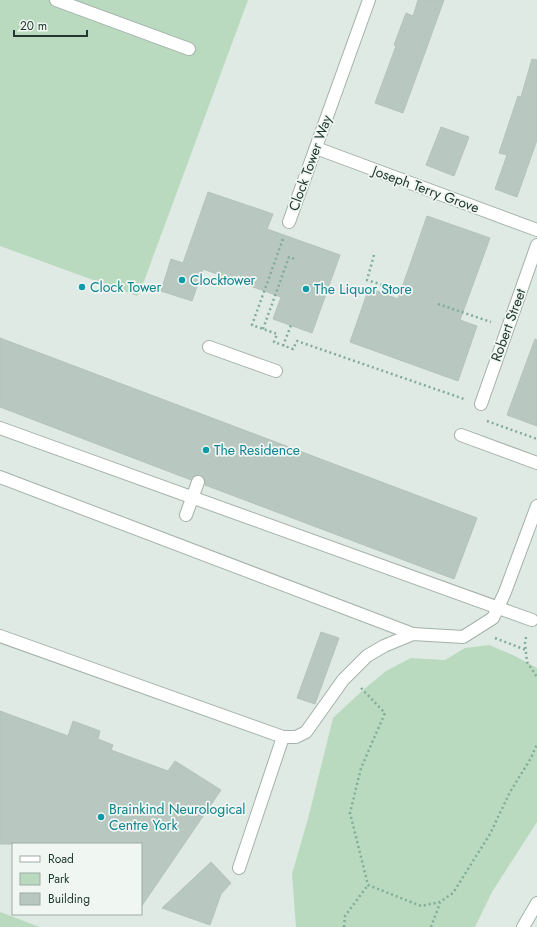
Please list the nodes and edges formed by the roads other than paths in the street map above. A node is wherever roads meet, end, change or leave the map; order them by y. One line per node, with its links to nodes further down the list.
1 (56, 0): 3 (street)
2 (369, 0): 4 (street, Clock Tower Way)
3 (189, 49)
4 (316, 148): 5 (street, Clock Tower Way); 6 (street, Joseph Terry Grove)
5 (289, 222)
6 (537, 230)
7 (537, 245): 10 (street, Robert Street)
8 (209, 347): 9 (street)
9 (276, 371)
10 (480, 404)
11 (0, 428): 16 (street)
12 (461, 435): 13 (street)
13 (537, 463)
14 (0, 477): 21 (street)
15 (198, 482): 16 (street)
16 (192, 498): 18 (street); 19 (street)
17 (537, 506): 19 (street)
18 (186, 515)
19 (498, 608): 20 (street); 21 (street)
20 (532, 620)
21 (413, 634): 23 (street)
22 (0, 636): 23 (street)
23 (283, 737): 24 (street)
24 (239, 868)
25 (537, 903): 26 (street)
26 (523, 927)

